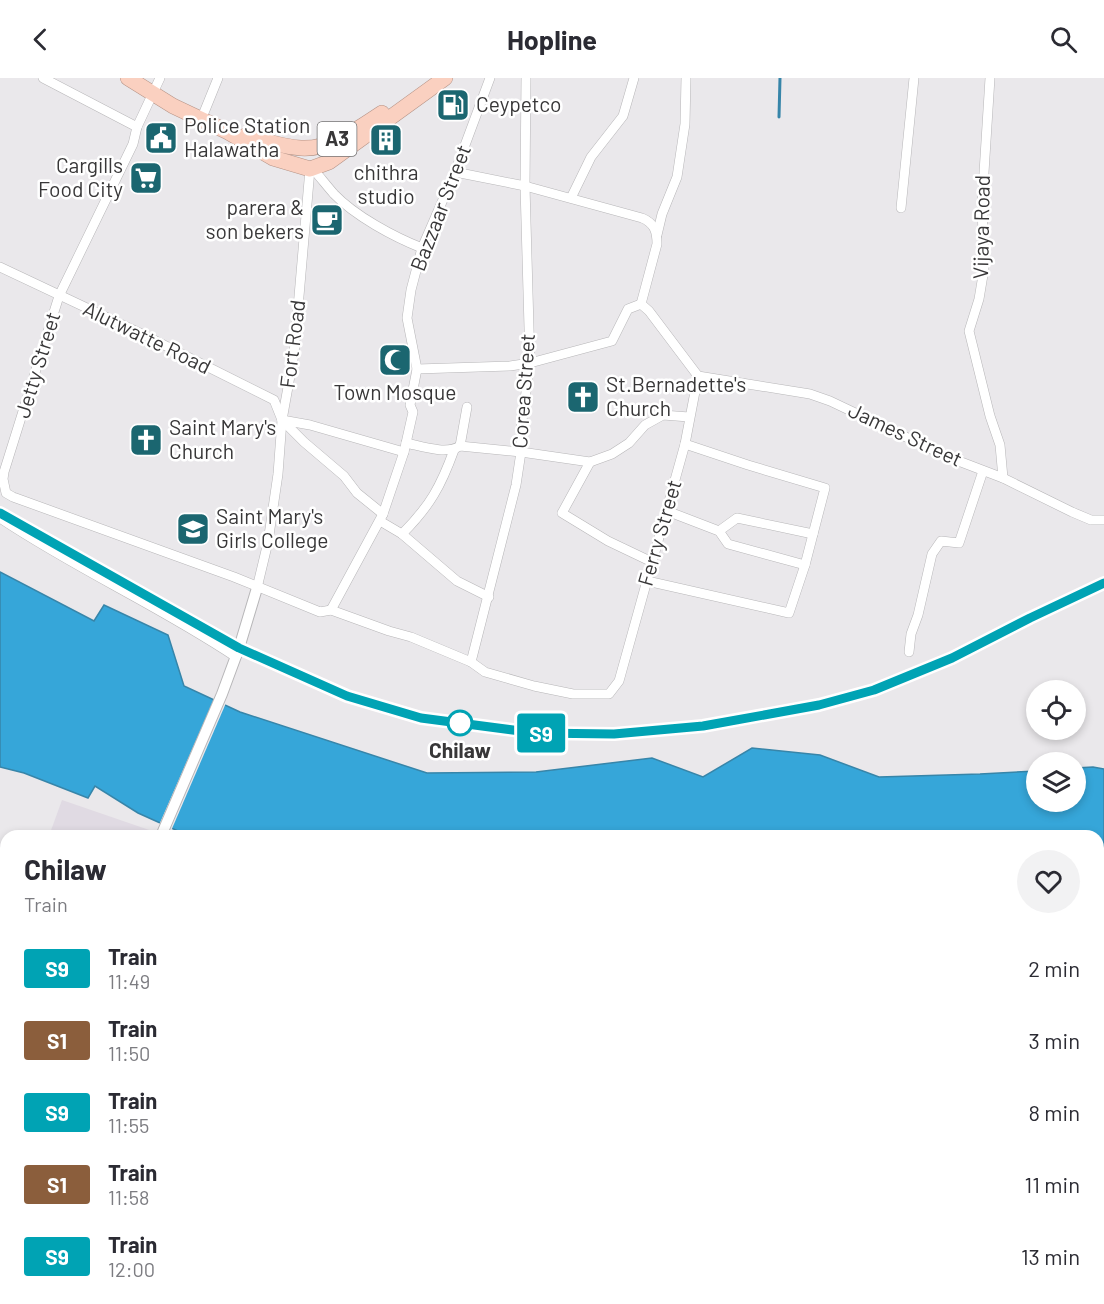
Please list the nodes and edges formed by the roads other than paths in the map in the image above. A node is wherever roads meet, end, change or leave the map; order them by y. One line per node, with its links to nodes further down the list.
1 (43, 78): 15 (street)
2 (128, 78): 13 (highway, A3)
3 (160, 78): 13 (street, Jetty Street)
4 (218, 78): 14 (street)
5 (430, 78): 17 (highway, A3)
6 (445, 78): 18 (highway, A3)
7 (490, 78): 19 (street, Bazzaar Street)
8 (526, 78): 20 (street, Corea Street)
9 (634, 78): 21 (street)
10 (686, 78): 23 (street)
11 (914, 78): 22 (street)
12 (990, 78): 40 (street, Vijaya Road)
13 (152, 94): 14 (highway, A3); 15 (street, Jetty Street)
14 (201, 120): 16 (highway, A3)
15 (137, 127): 26 (street, Jetty Street)
16 (228, 132): 17 (highway, A3); 18 (highway, A3)
17 (308, 148): 18 (highway, A3)
18 (309, 169): 24 (street); 33 (street, Fort Road)
19 (454, 172): 20 (street); 24 (street, Bazzaar Street)
20 (525, 186): 21 (street); 28 (street, Corea Street)
21 (571, 198): 23 (street)
22 (901, 208)
23 (657, 235): 27 (street)
24 (422, 248): 29 (street, Bazzaar Street)
25 (0, 267): 26 (street, Alutwatte Road)
26 (59, 296): 33 (street, Alutwatte Road); 41 (street, Jetty Street)
27 (640, 304): 28 (street); 30 (street)
28 (531, 363): 29 (street); 37 (street, Corea Street)
29 (417, 369): 35 (street, Bazzaar Street)
30 (698, 376): 32 (street, Ferry Street); 39 (street, James Street)
31 (467, 407): 36 (street)
32 (689, 417): 34 (street, Ferry Street); 38 (street)
33 (282, 420): 35 (street); 43 (street, Alutwatte Road); 52 (street, Fort Road)
34 (685, 444): 42 (street, Ferry Street); 48 (street)
35 (405, 447): 36 (street); 43 (street, Bazzaar Street)
36 (457, 448): 37 (street); 47 (street)
37 (521, 452): 38 (street); 53 (street, Corea Street)
38 (590, 462): 49 (street)
39 (983, 471): 40 (street, James Street); 55 (street)
40 (1003, 478): 45 (street, James Street)
41 (2, 485): 52 (street, Jetty Street)
42 (667, 511): 46 (street); 49 (street, Ferry Street)
43 (382, 517): 47 (street, Alutwatte Road); 54 (street, Bazzaar Street)
44 (0, 518): 56 (street)
45 (1104, 520)
46 (719, 531): 48 (street); 50 (street)
47 (402, 534): 53 (street, Alutwatte Road)
48 (813, 534): 50 (street)
49 (652, 562): 51 (street, Ferry Street)
50 (805, 565): 51 (street)
51 (647, 581): 57 (street, Ferry Street)
52 (257, 588): 54 (street, Ferry Street); 56 (street)
53 (489, 597): 57 (street, Corea Street)
54 (331, 610): 57 (street, Ferry Street)
55 (909, 652)
56 (236, 657): 58 (street)
57 (471, 662)
58 (164, 830)

